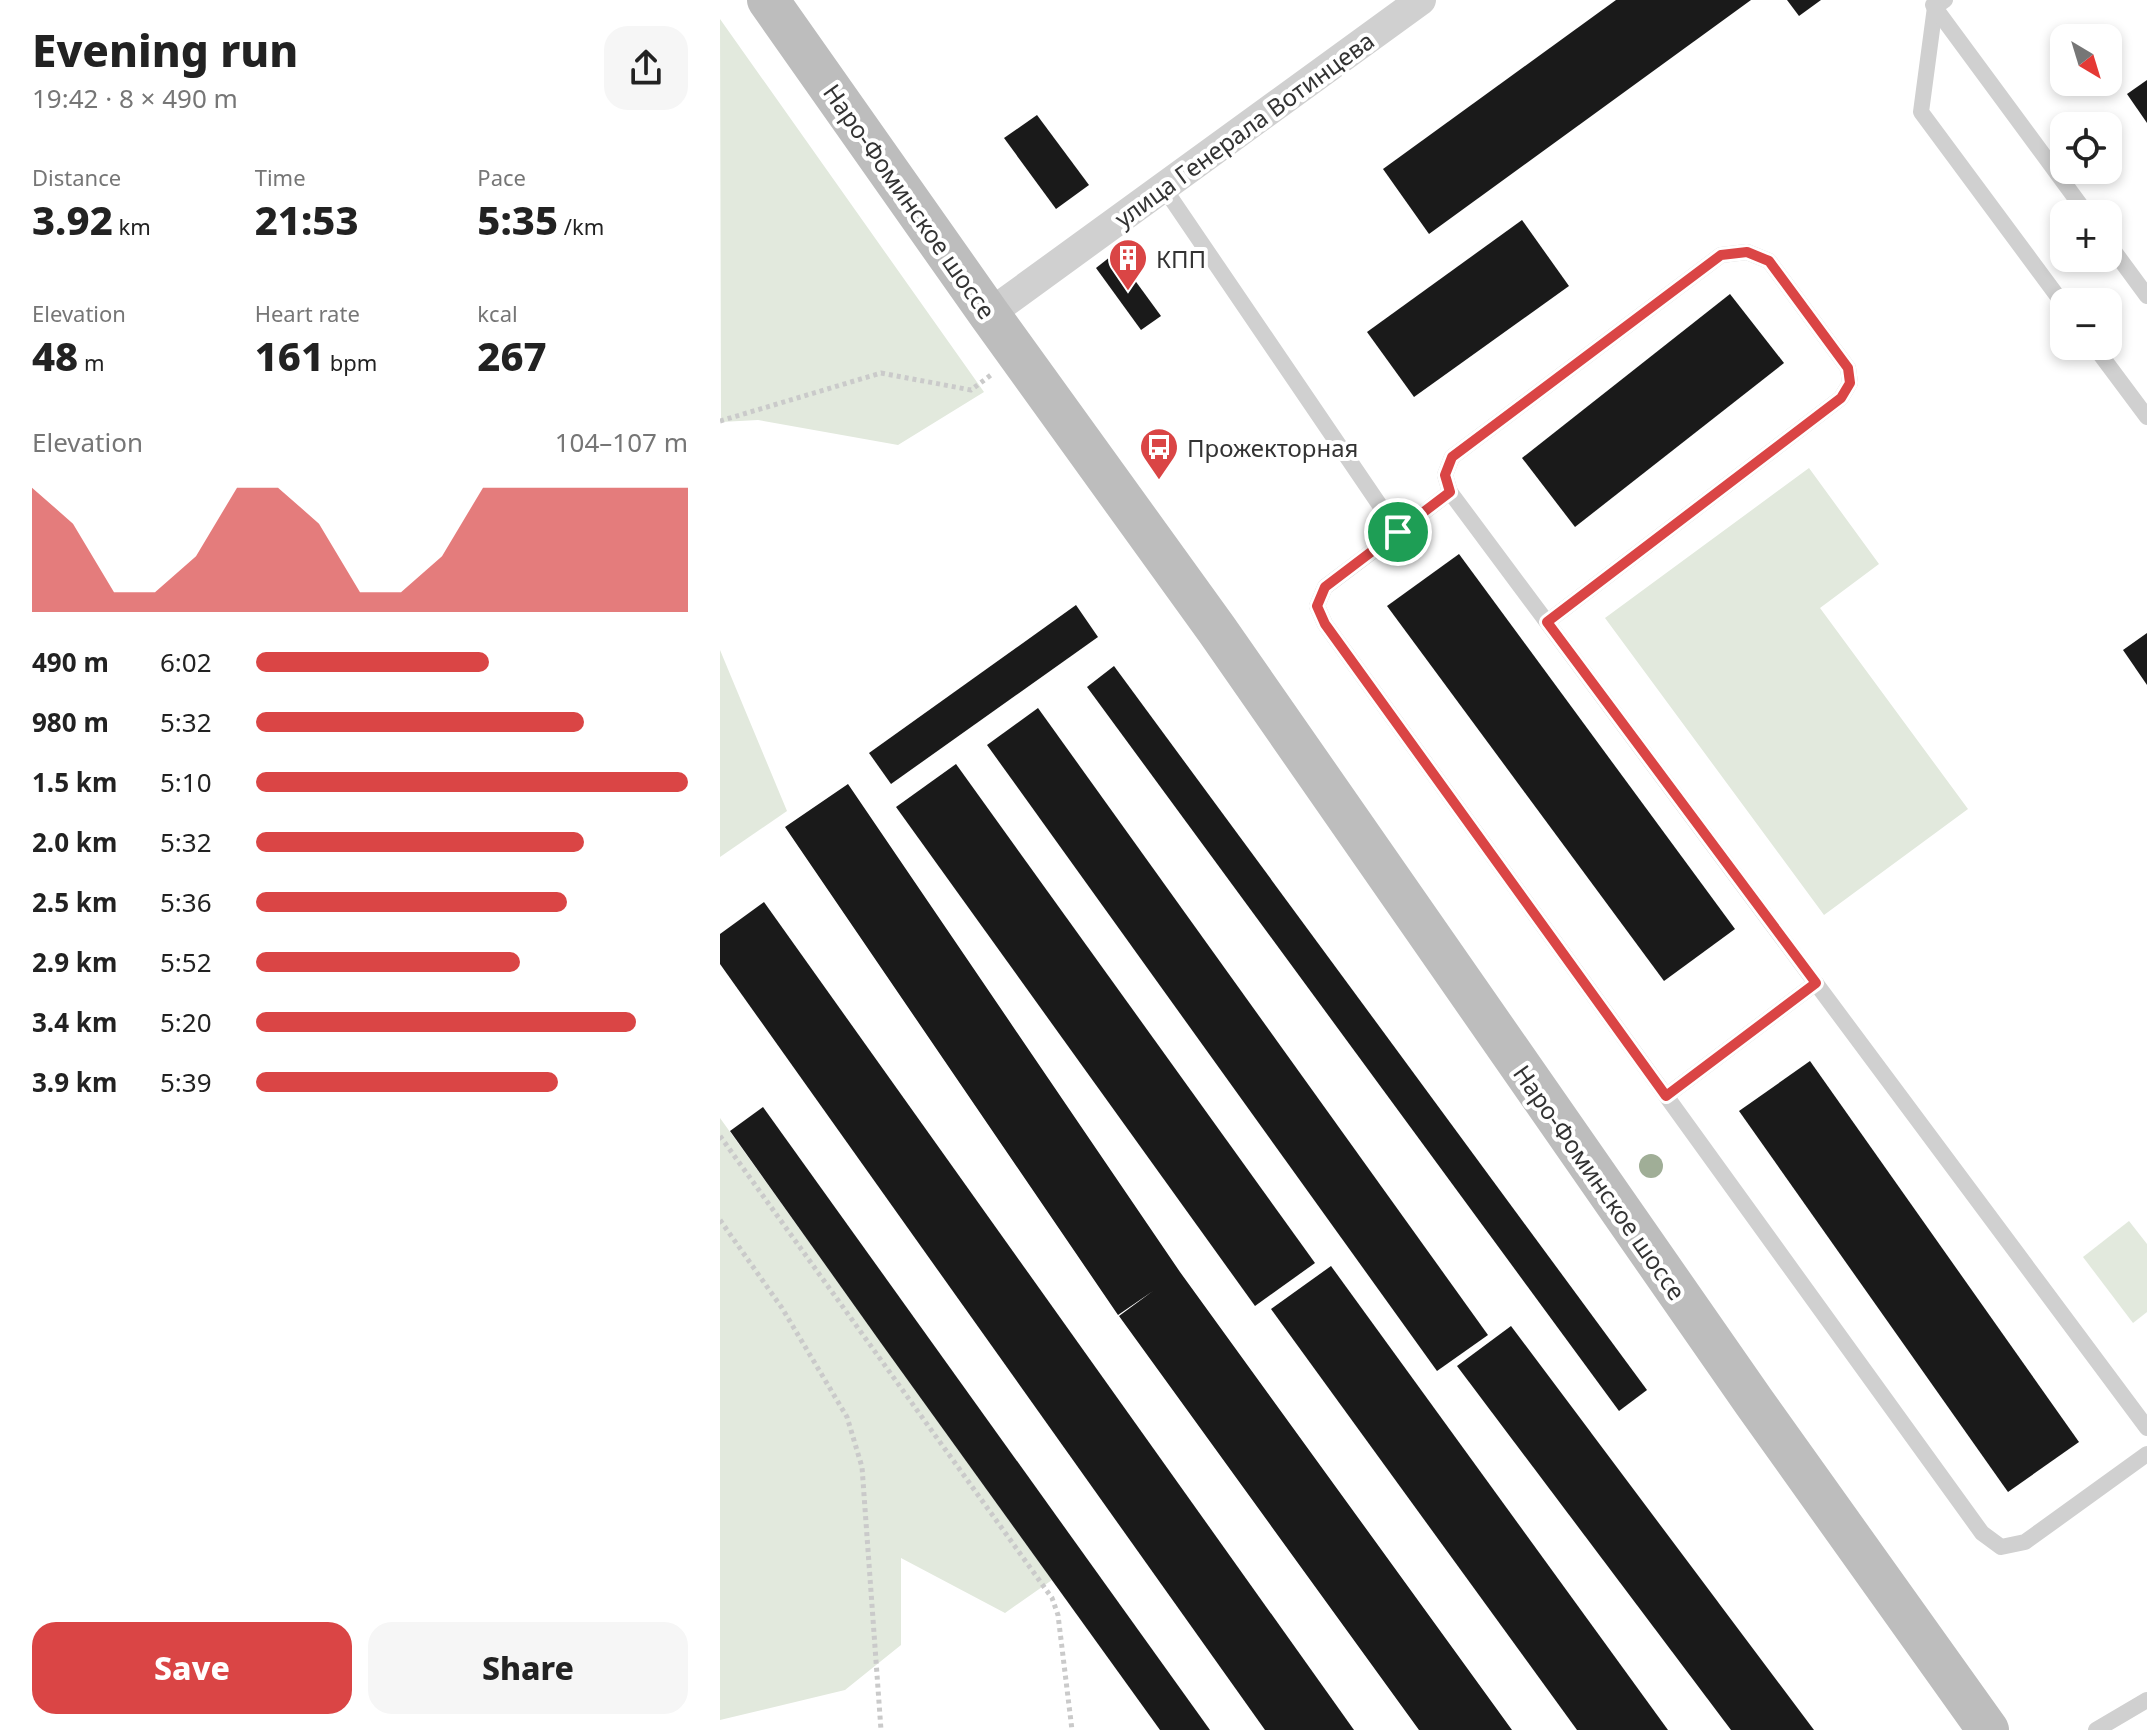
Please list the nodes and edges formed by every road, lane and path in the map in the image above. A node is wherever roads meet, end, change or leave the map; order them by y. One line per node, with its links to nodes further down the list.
1 (768, 0): 9 (main road, Наро-Фоминское шоссе)
2 (1421, 0): 4 (street, улица Генерала Вотинцева)
3 (1937, 2): 5 (lane); 7 (lane)
4 (1164, 188): 9 (street, улица Генерала Вотинцева); 15 (lane)
5 (2077, 200)
6 (2122, 262): 8 (lane)
7 (2051, 288)
8 (2147, 296)
9 (989, 314): 26 (main road, Наро-Фоминское шоссе)
10 (2104, 360): 12 (lane)
11 (998, 369): 13 (path)
12 (2147, 417)
13 (720, 421)
14 (1450, 492): 15 (lane); 16 (lane); 16 (lane)
15 (1398, 532): 18 (lane)
16 (1547, 622): 17 (lane)
17 (1816, 983): 18 (lane); 21 (lane)
18 (1666, 1096): 22 (lane)
19 (720, 1136): 25 (path)
20 (720, 1220): 24 (path)
21 (2147, 1428)
22 (2147, 1454)
23 (2147, 1700): 27 (lane)
24 (881, 1730)
25 (1072, 1730)
26 (1988, 1730)
27 (2096, 1730)

